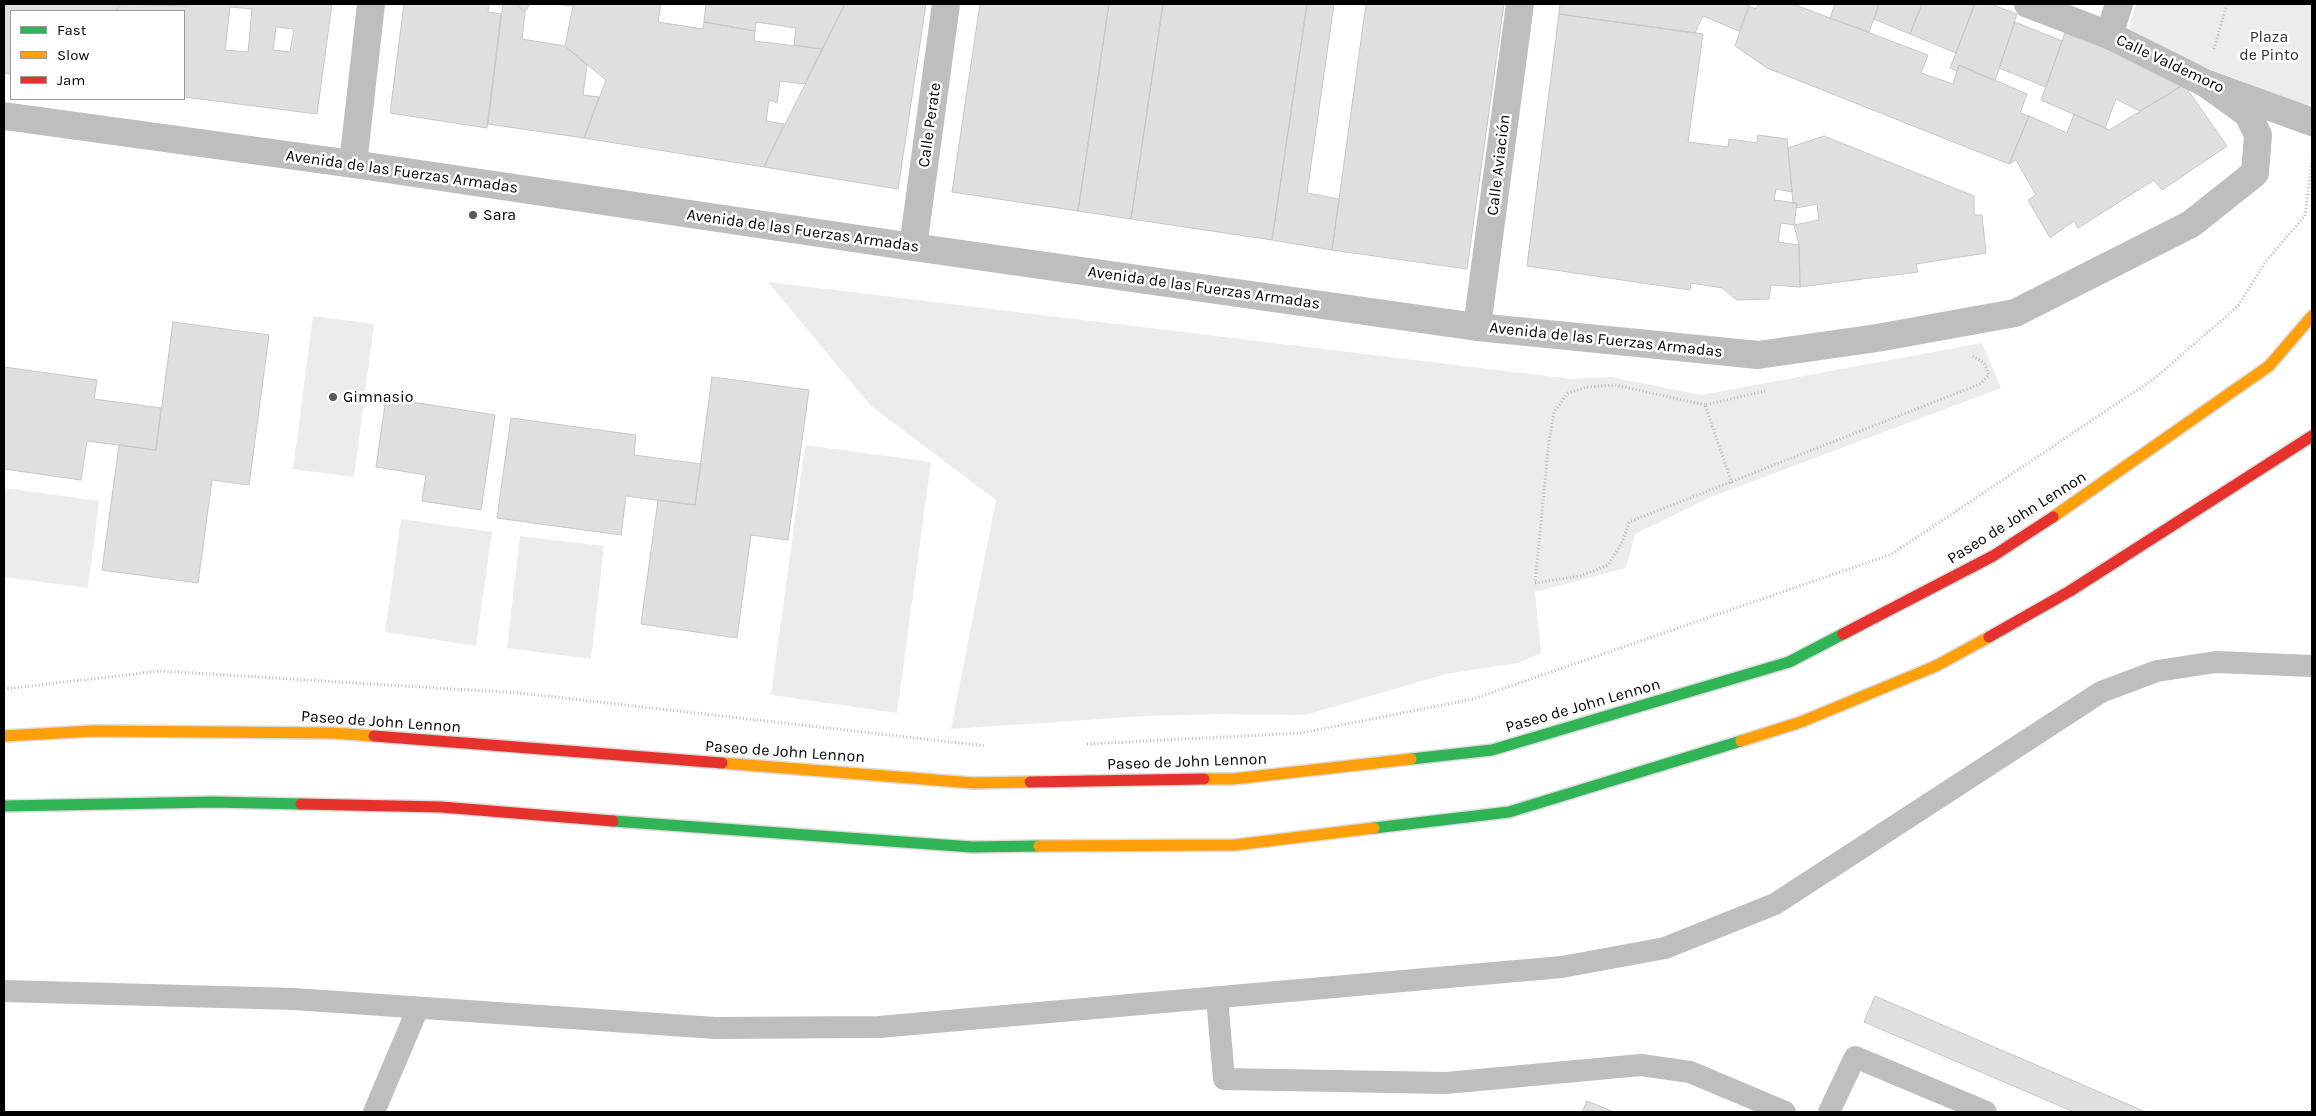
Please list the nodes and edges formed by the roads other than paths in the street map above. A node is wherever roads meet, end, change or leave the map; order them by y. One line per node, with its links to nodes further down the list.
1 (371, 4): 10 (street)
2 (946, 4): 11 (street, Calle Perate)
3 (1520, 4): 13 (street, Calle Aviación)
4 (2028, 4): 6 (street, Calle Valdemoro)
5 (2119, 4): 6 (street)
6 (2109, 36): 7 (street, Calle Valdemoro)
7 (2205, 83): 9 (street, Calle Valdemoro); 13 (street, Avenida de las Fuerzas Armadas)
8 (4, 116): 10 (street, Avenida de las Fuerzas Armadas)
9 (2312, 122)
10 (353, 164): 11 (street, Avenida de las Fuerzas Armadas)
11 (913, 247): 13 (street, Avenida de las Fuerzas Armadas)
12 (2312, 316): 16 (highway, Paseo de John Lennon)
13 (1477, 327)
14 (2312, 436): 17 (highway)
15 (2312, 666): 19 (lane)
16 (4, 736)
17 (4, 806)
18 (4, 991): 20 (lane)
19 (1217, 998): 20 (lane); 22 (lane)
20 (418, 1008): 21 (lane)
21 (374, 1112)
22 (1785, 1112)
23 (1829, 1112): 24 (lane)
24 (1986, 1112)

